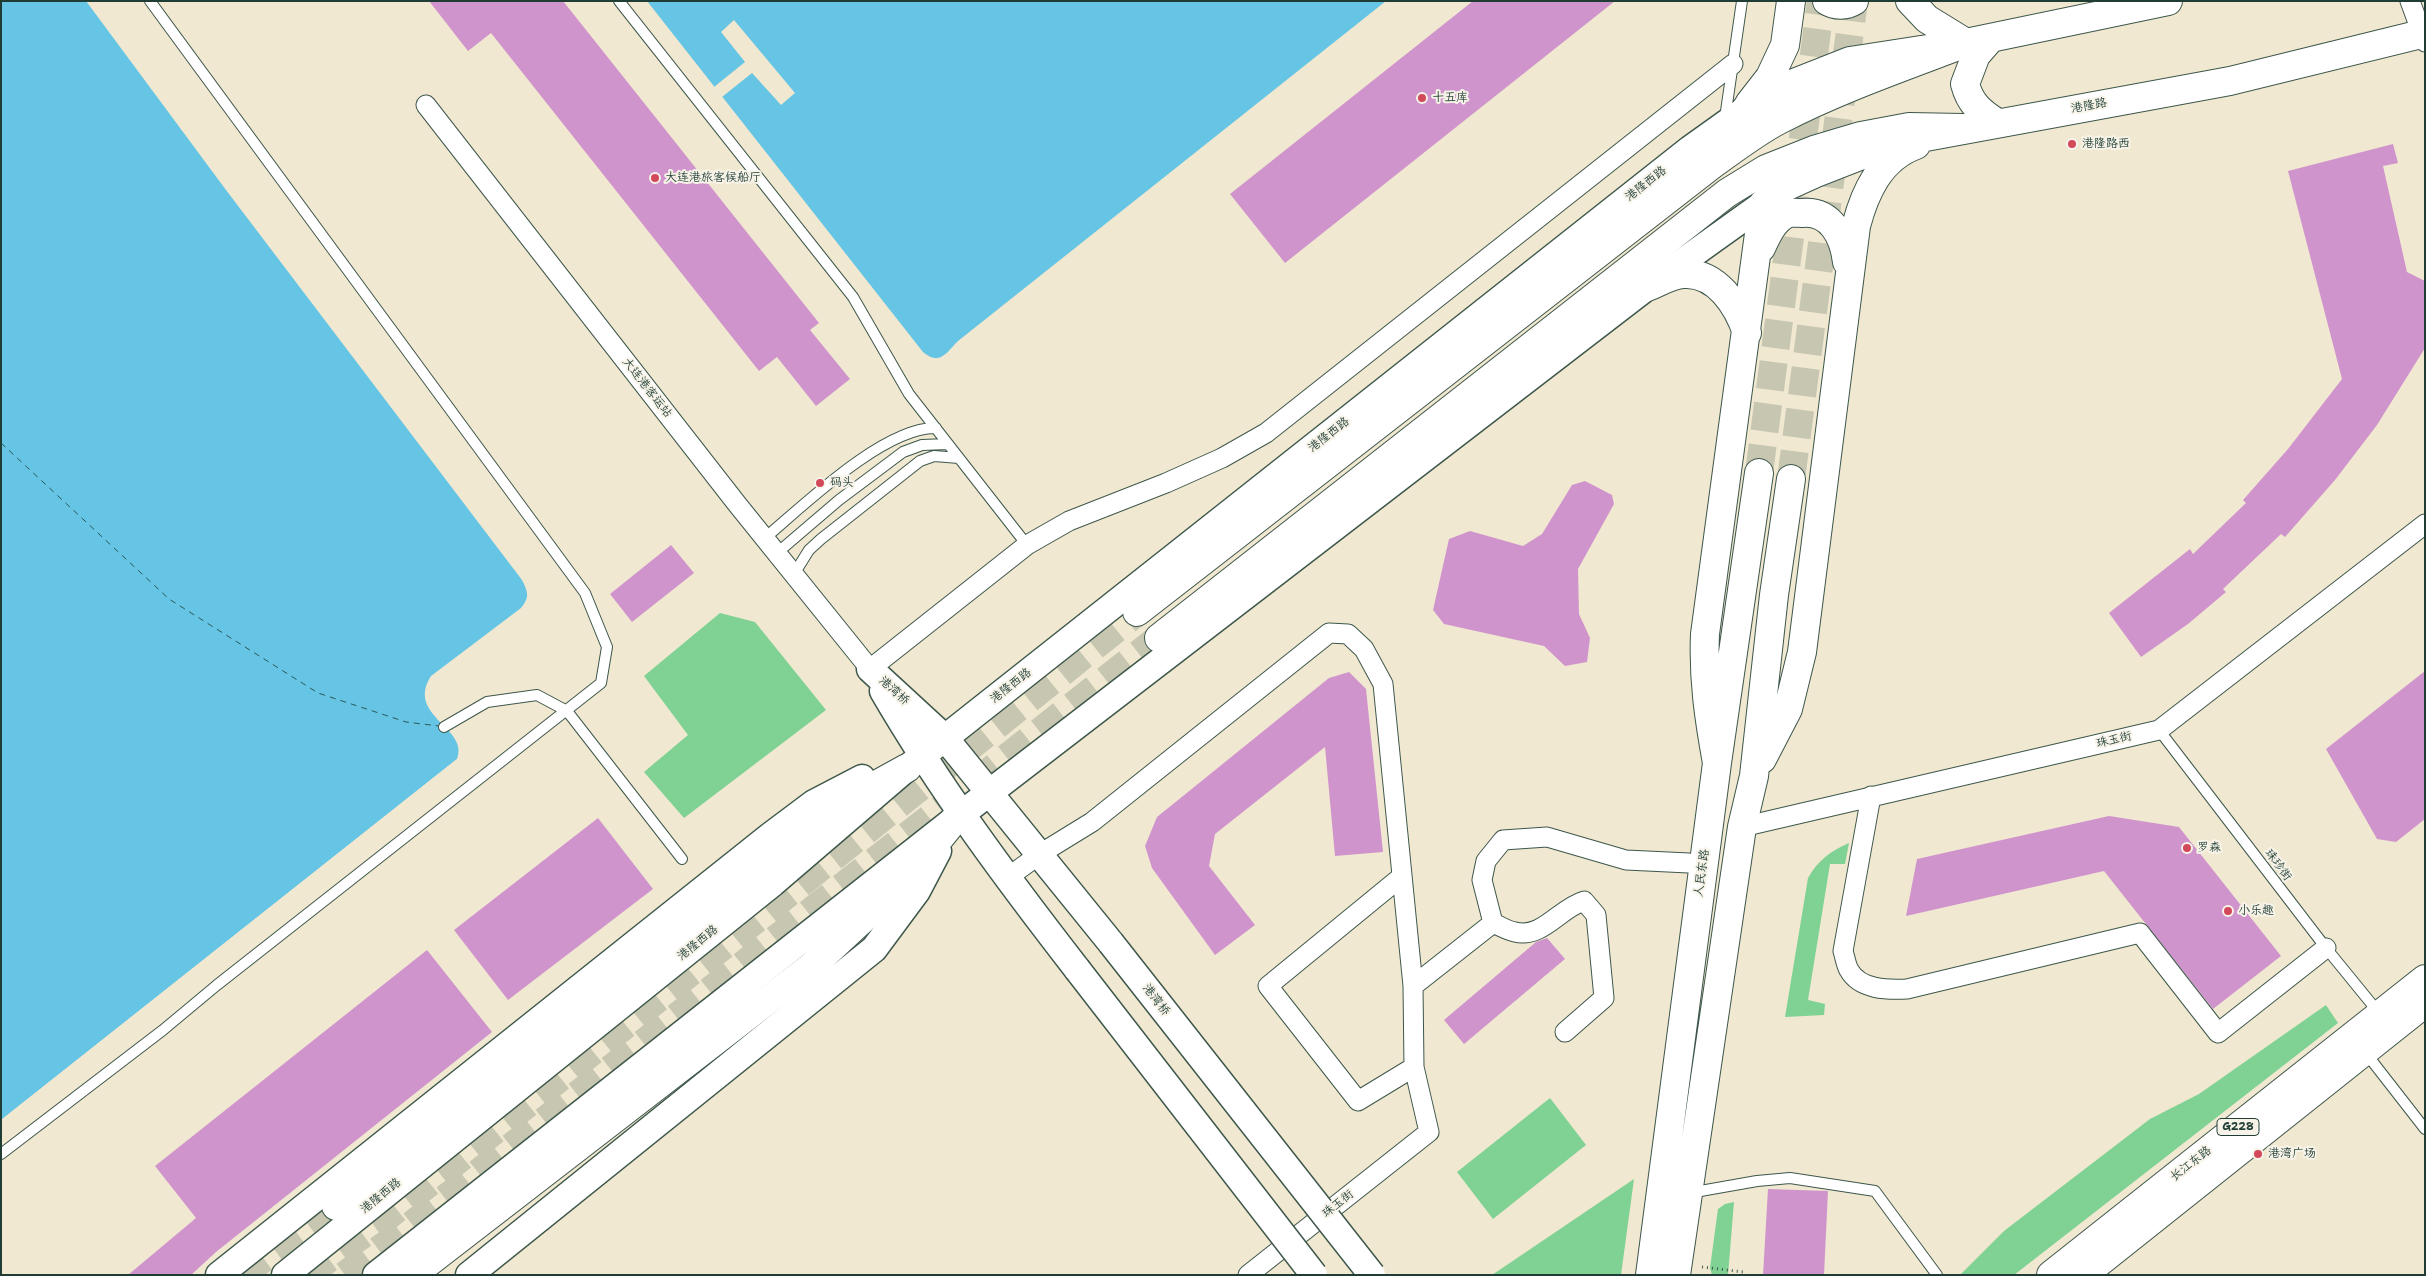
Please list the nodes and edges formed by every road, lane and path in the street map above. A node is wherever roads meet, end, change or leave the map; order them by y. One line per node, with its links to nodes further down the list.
1 (150, 1): 38 (lane)
2 (619, 1): 25 (lane)
3 (1742, 1): 12 (lane)
4 (1791, 1): 14 (main road)
5 (1827, 1): 6 (main road)
6 (1854, 1)
7 (1910, 1): 11 (main road)
8 (2168, 1): 11 (main road)
9 (2410, 1): 10 (street)
10 (2424, 36): 15 (main road, 港隆路)
11 (1979, 40): 14 (main road); 15 (main road); 18 (main road)
12 (1733, 64): 16 (lane); 32 (street)
13 (426, 105): 31 (street, 大连港客运站)
14 (1746, 108): 16 (main road, 港隆西路)
15 (1996, 122): 17 (main road, 港隆路)
16 (1724, 124): 19 (main road, 港隆西路)
17 (1963, 128): 20 (main road, 港隆路); 22 (main road); 36 (main road)
18 (1746, 140): 19 (main road); 35 (main road)
19 (1690, 149): 41 (main road, 港隆西路)
20 (1763, 204): 21 (main road); 23 (main road)
21 (1757, 256): 22 (main road); 24 (main road)
22 (1849, 286): 44 (main road)
23 (1647, 287): 24 (main road); 45 (main road)
24 (1747, 334): 43 (main road)
25 (936, 428): 26 (lane); 31 (lane)
26 (948, 444): 27 (lane); 33 (lane)
27 (960, 458): 32 (lane); 34 (lane)
28 (1759, 473): 43 (main road, 人民东路)
29 (1791, 479): 44 (main road)
30 (2425, 524): 40 (street, 珠玉街)
31 (765, 538): 33 (street, 大连港客运站)
32 (1026, 545): 37 (street)
33 (777, 554): 34 (street, 大连港客运站)
34 (794, 574): 37 (street, 大连港客运站)
35 (1137, 612)
36 (1159, 638)
37 (870, 669): 41 (main road, 港湾桥); 42 (main road, 港湾桥)
38 (566, 711): 39 (lane); 50 (lane); 64 (lane)
39 (444, 726)
40 (2159, 730): 46 (street, 珠玉街); 55 (lane, 珠珍街)
41 (945, 738): 42 (main road, 港隆西路); 45 (main road, 港湾桥)
42 (914, 762): 47 (main road, 港湾桥); 66 (main road); 68 (main road); 69 (main road, 港隆西路)
43 (1717, 763): 76 (main road, 人民东路)
44 (1754, 776): 48 (main road)
45 (988, 794): 47 (main road); 49 (main road, 港湾桥)
46 (1871, 796): 48 (street, 珠玉街); 55 (street)
47 (959, 816): 53 (main road, 港湾桥); 70 (main road); 71 (main road); 72 (main road)
48 (1742, 827): 65 (main road)
49 (1040, 854): 52 (street); 53 (street); 75 (main road, 港湾桥, bridge)
50 (682, 859)
51 (1689, 863): 54 (street)
52 (1401, 877): 57 (street); 62 (street)
53 (1008, 878): 74 (main road, 港湾桥, bridge)
54 (1494, 923): 57 (street); 60 (street)
55 (2326, 948): 59 (lane, 珠珍街)
56 (2425, 979): 59 (main road, 长江东路 / G228)
57 (1412, 986): 62 (street)
58 (2425, 1003): 61 (main road, 长江东路 / G228)
59 (2380, 1014): 80 (main road, 长江东路 / G228)
60 (1564, 1032)
61 (2365, 1051): 63 (lane); 81 (main road, 长江东路 / G228)
62 (1414, 1067): 73 (street, 珠玉街)
63 (2425, 1129)
64 (1, 1154)
65 (1688, 1193): 77 (main road); 79 (lane)
66 (336, 1206)
67 (1702, 1267): 78 (path)
68 (219, 1275)
69 (285, 1275)
70 (376, 1275)
71 (412, 1275)
72 (469, 1275)
73 (1248, 1275)
74 (1314, 1275)
75 (1372, 1275)
76 (1650, 1275)
77 (1676, 1275)
78 (1743, 1275)
79 (1937, 1275)
80 (2051, 1275)
81 (2083, 1275)

